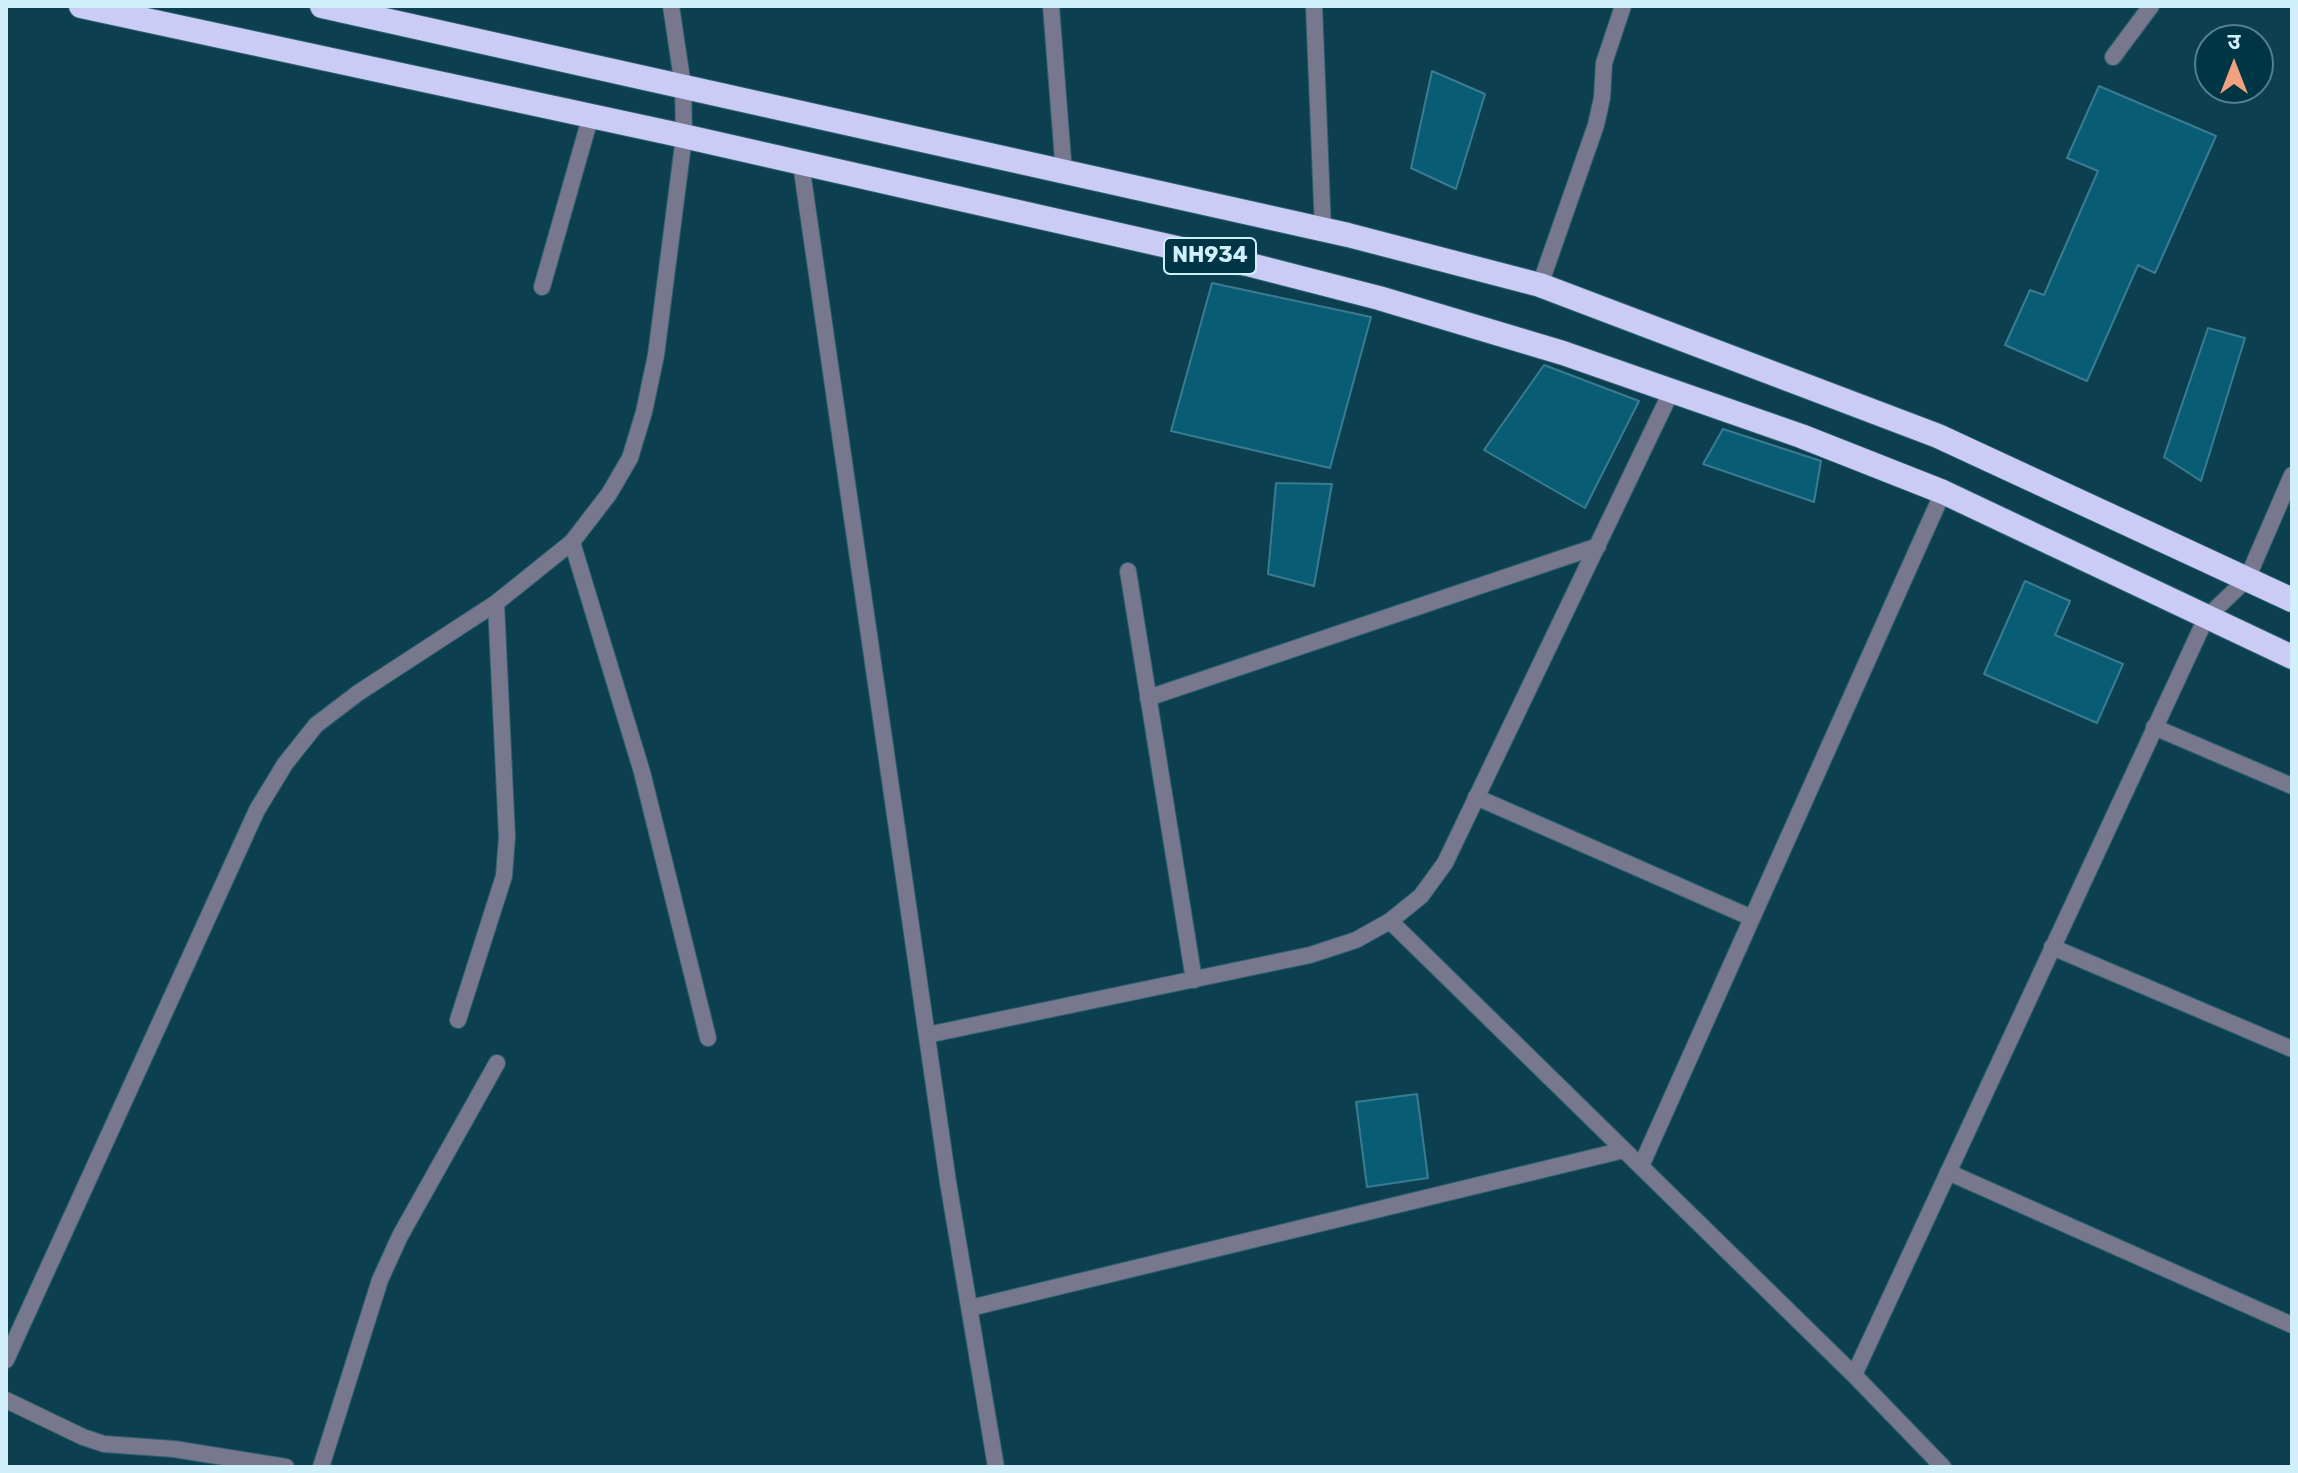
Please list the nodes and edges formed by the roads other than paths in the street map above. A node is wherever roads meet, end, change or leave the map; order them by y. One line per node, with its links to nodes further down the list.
1 (81, 6): 10 (highway, NH934)
2 (322, 6): 9 (highway, NH934)
3 (671, 6): 9 (street)
4 (1051, 6): 13 (street)
5 (1314, 6): 14 (street)
6 (1623, 6): 15 (street)
7 (2151, 6): 8 (street)
8 (2113, 57)
9 (683, 86): 11 (street); 13 (highway, NH934)
10 (591, 115): 11 (highway, NH934); 16 (street)
11 (684, 137): 12 (highway, NH934); 20 (street)
12 (801, 164): 17 (highway, NH934); 37 (street)
13 (1064, 173): 14 (highway, NH934)
14 (1323, 230): 15 (highway, NH934)
15 (1540, 285): 23 (highway, NH934)
16 (542, 287)
17 (1671, 392): 19 (highway, NH934); 21 (street)
18 (2292, 475): 23 (street)
19 (1943, 492): 26 (highway, NH934); 32 (street)
20 (572, 542): 25 (street); 38 (street)
21 (1598, 546): 28 (street); 31 (street)
22 (1128, 571): 28 (street)
23 (2247, 579): 24 (highway, NH934); 26 (street)
24 (2292, 600)
25 (496, 603): 36 (street); 46 (street)
26 (2206, 618): 27 (highway, NH934); 29 (street)
27 (2292, 657)
28 (1148, 698): 35 (street)
29 (2154, 727): 30 (street); 34 (street)
30 (2292, 786)
31 (1476, 797): 32 (street); 33 (street)
32 (1752, 918): 42 (street)
33 (1390, 921): 35 (street); 41 (street)
34 (2052, 947): 39 (street); 43 (street)
35 (1194, 980): 37 (street)
36 (458, 1020)
37 (927, 1035): 44 (street)
38 (708, 1038)
39 (2292, 1049)
40 (497, 1063): 50 (street)
41 (1624, 1150): 42 (street); 44 (street)
42 (1641, 1166): 47 (street)
43 (1948, 1172): 45 (street); 47 (street)
44 (970, 1308): 51 (street)
45 (2292, 1325)
46 (6, 1360)
47 (1854, 1375): 52 (street)
48 (6, 1400): 49 (street)
49 (286, 1467)
50 (321, 1467)
51 (996, 1467)
52 (1943, 1467)

